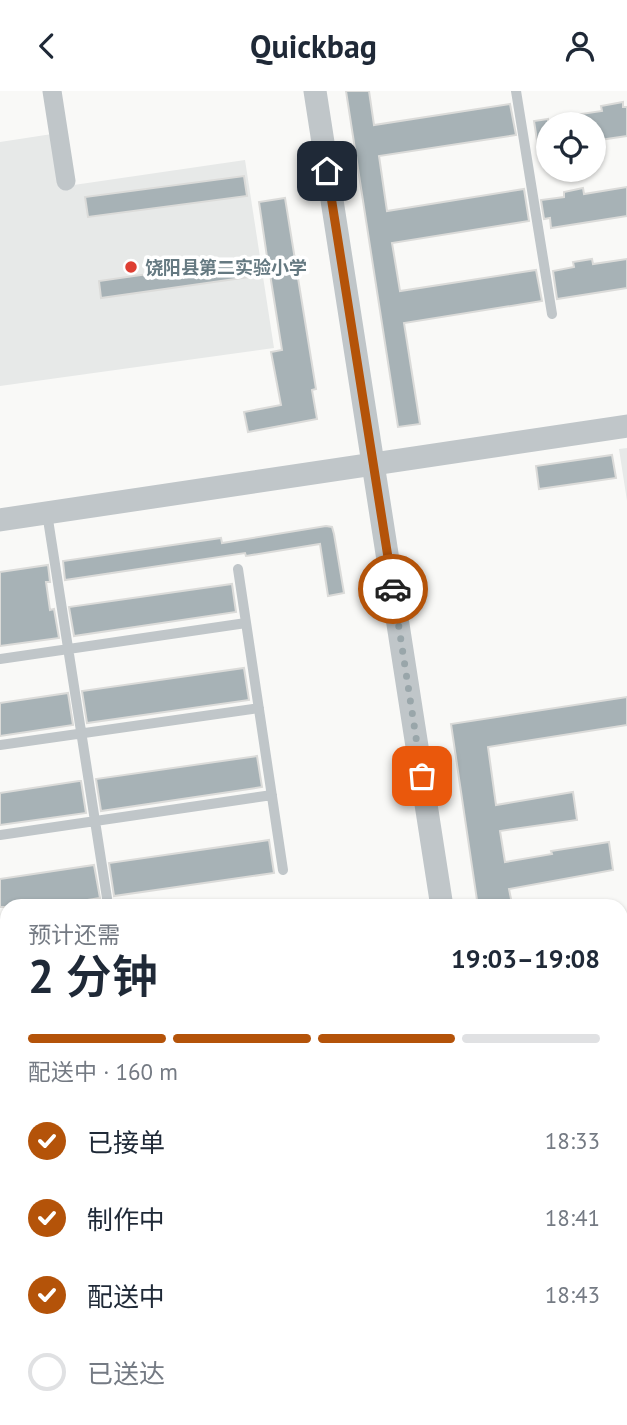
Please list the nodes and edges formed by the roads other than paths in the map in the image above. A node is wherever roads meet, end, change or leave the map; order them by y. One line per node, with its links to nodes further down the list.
1 (52, 91): 4 (street)
2 (315, 91): 7 (street)
3 (516, 91): 5 (lane)
4 (66, 181)
5 (552, 314)
6 (627, 426): 7 (street)
7 (373, 464): 8 (street); 22 (street)
8 (47, 513): 9 (street); 12 (lane)
9 (0, 520)
10 (239, 569): 11 (lane)
11 (246, 623): 12 (lane); 14 (lane)
12 (68, 649): 13 (lane); 15 (lane)
13 (0, 659)
14 (259, 708): 15 (lane); 17 (lane)
15 (82, 734): 16 (lane); 18 (lane)
16 (0, 745)
17 (272, 795): 18 (lane); 20 (lane)
18 (95, 821): 19 (lane); 21 (lane)
19 (0, 835)
20 (282, 870)
21 (107, 898)
22 (441, 899)

